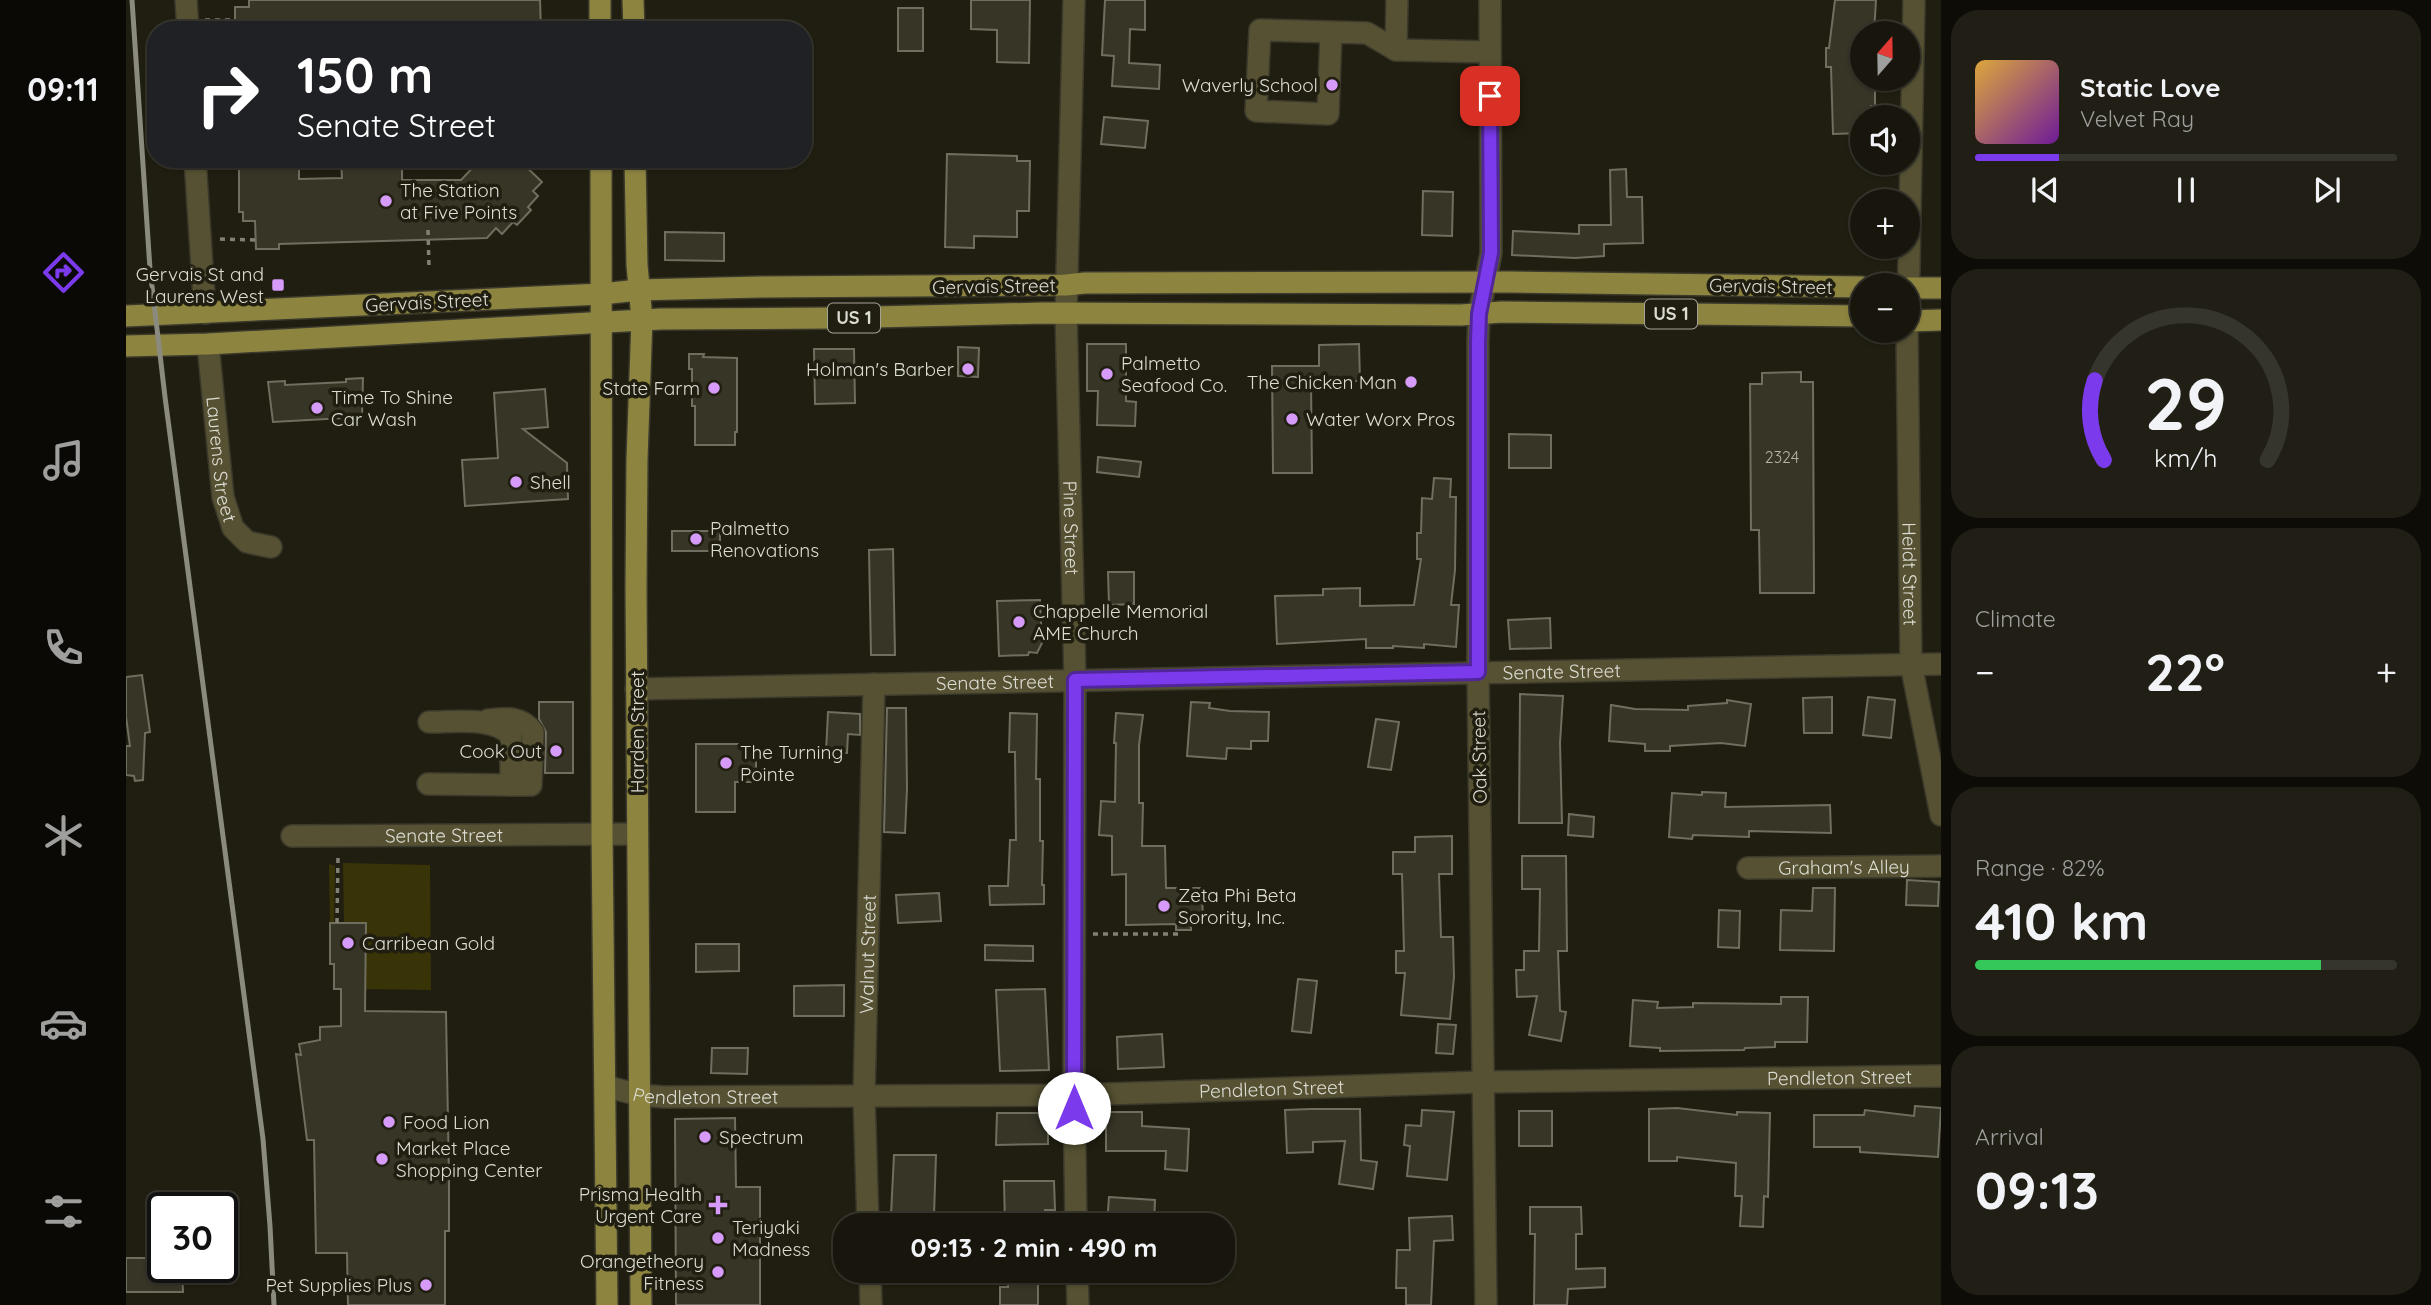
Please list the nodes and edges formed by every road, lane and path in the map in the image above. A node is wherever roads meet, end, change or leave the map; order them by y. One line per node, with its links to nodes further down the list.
1 (186, 0): 9 (street)
2 (600, 0): 11 (main road)
3 (633, 0): 12 (main road)
4 (1074, 0): 25 (street, Pine Street)
5 (1397, 0): 14 (street)
6 (1490, 0): 15 (street, Oak Street)
7 (1914, 0): 23 (street)
8 (234, 20): 10 (path)
9 (192, 21)
10 (226, 21)
11 (600, 21)
12 (634, 21)
13 (1331, 32): 13 (street); 14 (street)
14 (1396, 50): 15 (street)
15 (1490, 52): 24 (street, Oak Street)
16 (196, 168): 31 (street)
17 (601, 168): 30 (main road, Harden Street)
18 (635, 168): 29 (main road, Harden Street)
19 (428, 230): 22 (path)
20 (211, 239): 21 (path)
21 (255, 240)
22 (429, 268)
23 (1909, 273)
24 (1485, 283): 25 (main road, Gervais Street / US 1); 26 (main road, Gervais Street / US 1); 33 (street, Oak Street)
25 (1066, 285): 29 (main road, Gervais Street / US 1); 32 (street, Pine Street)
26 (1850, 287)
27 (1920, 288): 28 (main road)
28 (1941, 288)
29 (638, 290): 30 (main road, Gervais Street / US 1); 37 (main road, Harden Street)
30 (602, 294): 31 (main road, Gervais Street / US 1); 39 (main road, Harden Street)
31 (205, 313): 34 (main road, Gervais Street / US 1)
32 (1066, 313): 33 (main road, Gervais Street / US 1); 37 (main road, Gervais Street / US 1); 47 (street, Pine Street)
33 (1479, 314): 35 (main road, Gervais Street / US 1); 46 (street, Oak Street)
34 (126, 316)
35 (1850, 316)
36 (1920, 319): 38 (main road)
37 (642, 320): 39 (main road, Gervais Street); 49 (main road, Harden Street)
38 (1941, 320)
39 (602, 323): 41 (main road, Gervais Street); 53 (main road, Harden Street)
40 (1907, 343): 44 (street, Heidt Street)
41 (208, 344): 42 (main road, Gervais Street); 43 (street, Laurens Street)
42 (126, 346)
43 (271, 548)
44 (1911, 664): 45 (street, Senate Street); 46 (street, Senate Street); 52 (street, Heidt Street)
45 (1941, 664)
46 (1478, 672): 47 (street, Senate Street); 63 (street, Oak Street)
47 (1075, 680): 48 (street, Senate Street); 65 (street, Pine Street)
48 (874, 684): 49 (street, Senate Street); 67 (street, Walnut Street)
49 (636, 689): 54 (main road, Harden Street)
50 (429, 722): 51 (street)
51 (428, 784)
52 (1941, 815)
53 (602, 834): 54 (street, Senate Street); 55 (street, Senate Street); 64 (main road, Harden Street)
54 (637, 834): 66 (main road, Harden Street)
55 (292, 836)
56 (1941, 866): 57 (street, Graham's Alley)
57 (1748, 868)
58 (338, 873): 59 (path)
59 (337, 923)
60 (1084, 934): 61 (path)
61 (1182, 934)
62 (1941, 1076): 63 (street, Pendleton Street)
63 (1483, 1082): 65 (street, Pendleton Street); 76 (street, Oak Street)
64 (605, 1086): 66 (street, Pendleton Street); 72 (main road, Harden Street)
65 (1074, 1095): 67 (street, Pendleton Street); 69 (street, Pine Street)
66 (639, 1096): 67 (street, Pendleton Street); 73 (main road, Harden Street)
67 (863, 1096): 68 (street, Walnut Street)
68 (868, 1213)
69 (1076, 1213)
70 (870, 1283): 74 (street)
71 (1077, 1283): 75 (street)
72 (607, 1305)
73 (640, 1305)
74 (871, 1305)
75 (1078, 1305)
76 (1486, 1305)

